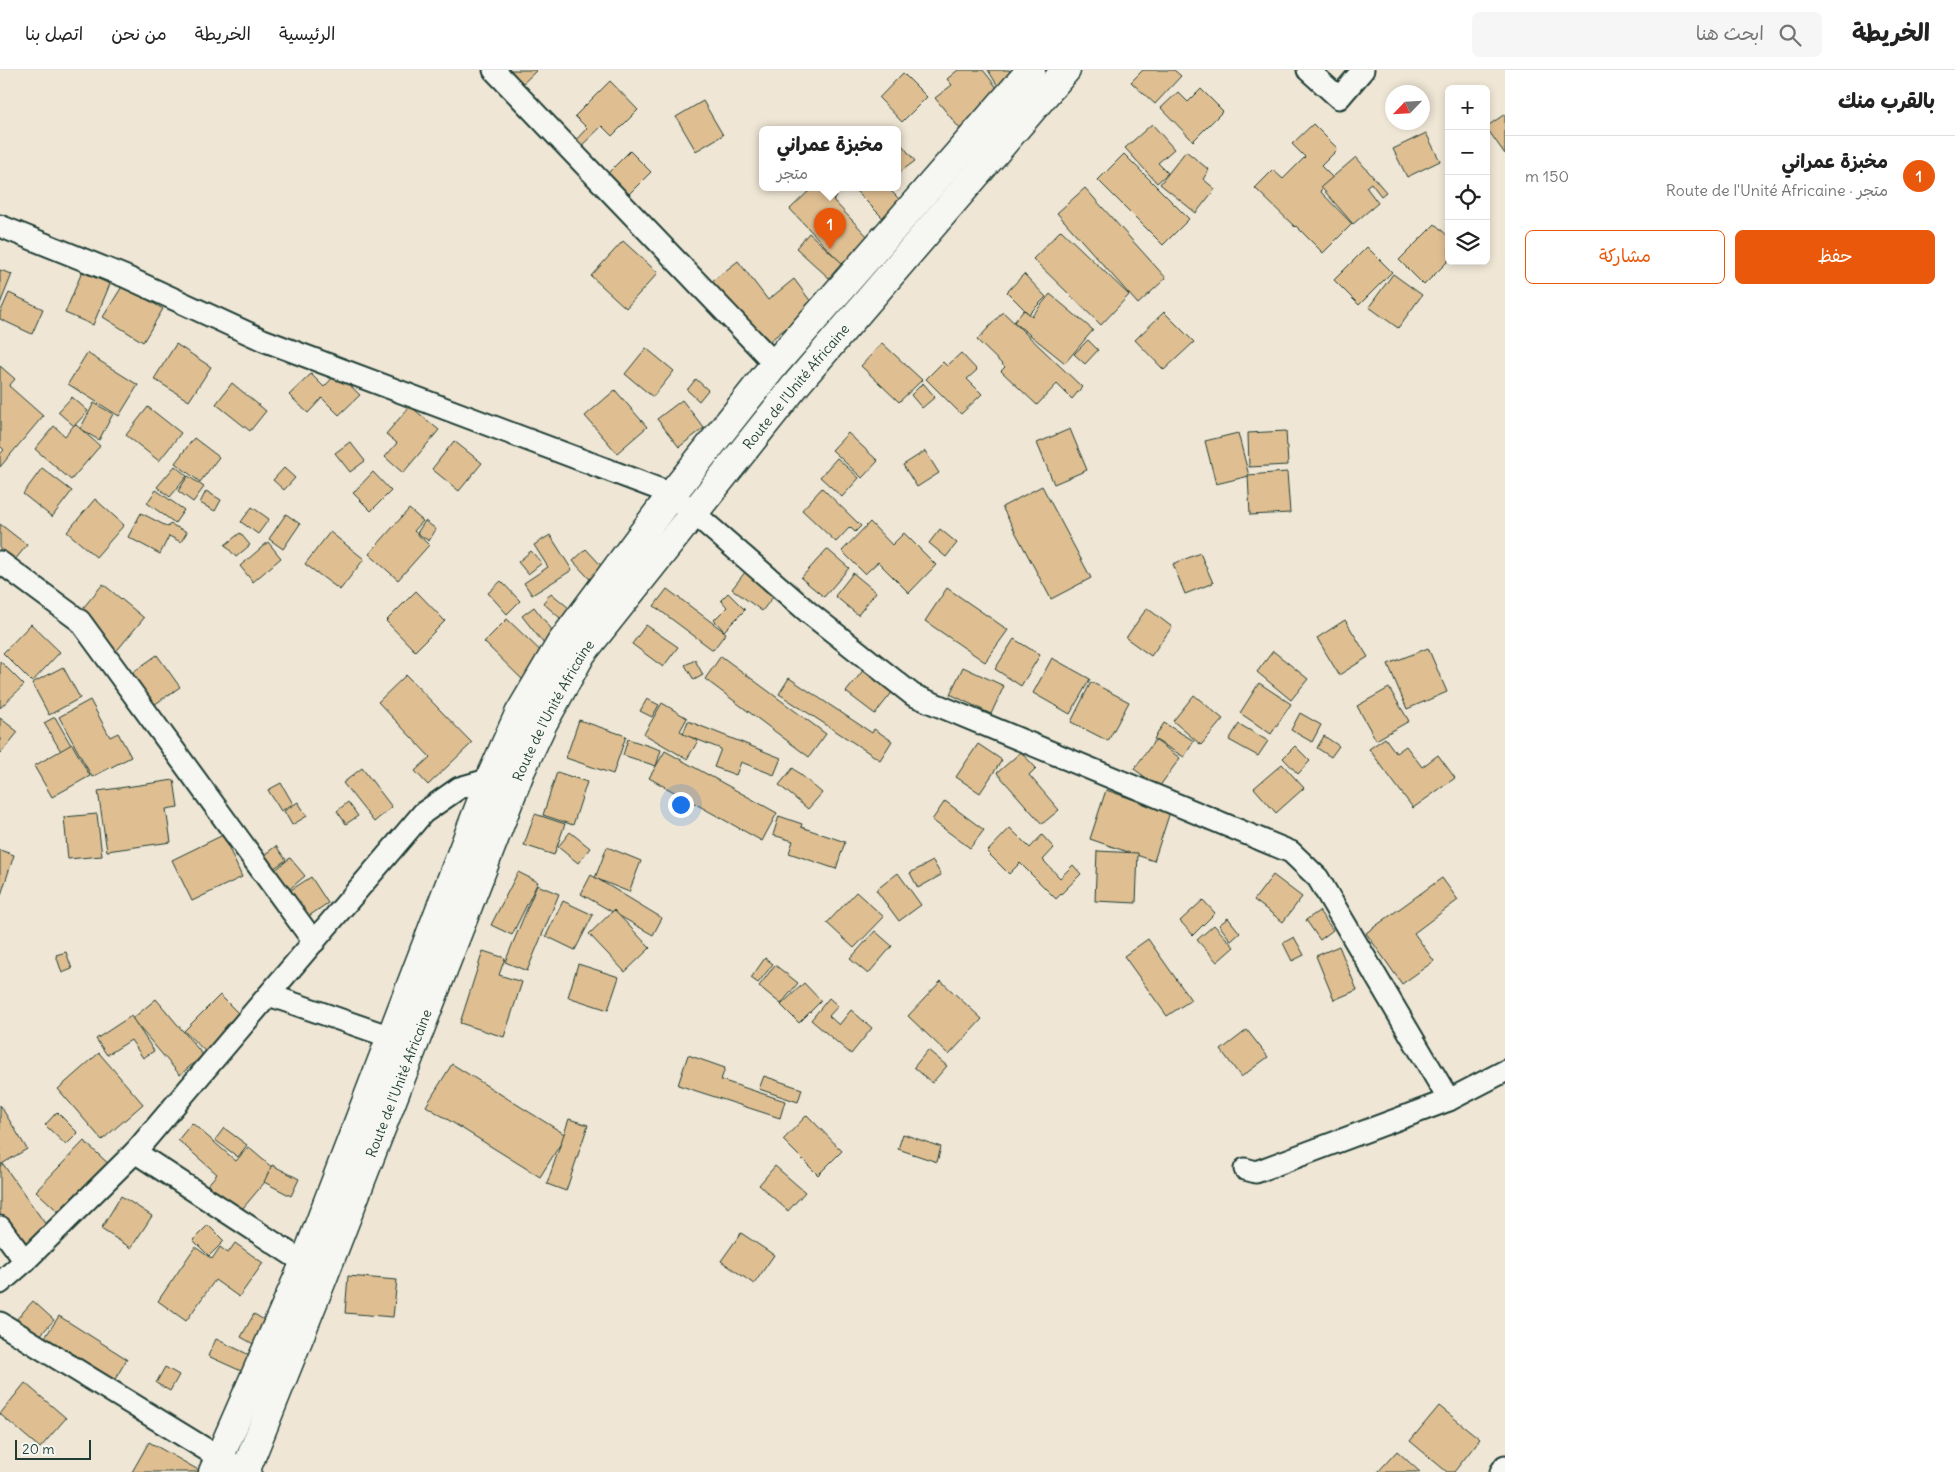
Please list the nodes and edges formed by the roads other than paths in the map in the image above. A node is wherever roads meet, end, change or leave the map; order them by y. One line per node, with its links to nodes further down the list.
1 (494, 70): 7 (street)
2 (1031, 70): 7 (main road, Route de l'Unité Africaine)
3 (1066, 70): 9 (main road, Route de l'Unité Africaine)
4 (1308, 70): 5 (street)
5 (1364, 70)
6 (0, 226): 8 (street)
7 (775, 364): 8 (main road, Route de l'Unité Africaine)
8 (672, 494): 9 (street); 11 (main road, Route de l'Unité Africaine)
9 (694, 512): 11 (main road, Route de l'Unité Africaine); 18 (street)
10 (0, 562): 14 (street)
11 (531, 718): 12 (main road, Route de l'Unité Africaine); 13 (main road, Route de l'Unité Africaine)
12 (521, 770): 13 (street); 16 (main road, Route de l'Unité Africaine)
13 (490, 779): 14 (street); 16 (main road, Route de l'Unité Africaine)
14 (314, 942): 15 (street)
15 (269, 995): 16 (street); 19 (street)
16 (403, 1042): 23 (main road, Route de l'Unité Africaine)
17 (1505, 1071): 18 (street)
18 (1449, 1100): 20 (street)
19 (135, 1152): 22 (street); 23 (street)
20 (1245, 1169)
21 (0, 1228): 22 (street)
22 (25, 1261): 24 (street)
23 (314, 1270): 26 (main road, Route de l'Unité Africaine); 28 (main road, Route de l'Unité Africaine)
24 (0, 1283)
25 (0, 1323): 26 (street)
26 (217, 1465): 28 (street)
27 (1505, 1466): 29 (street)
28 (247, 1471)
29 (1501, 1472)

